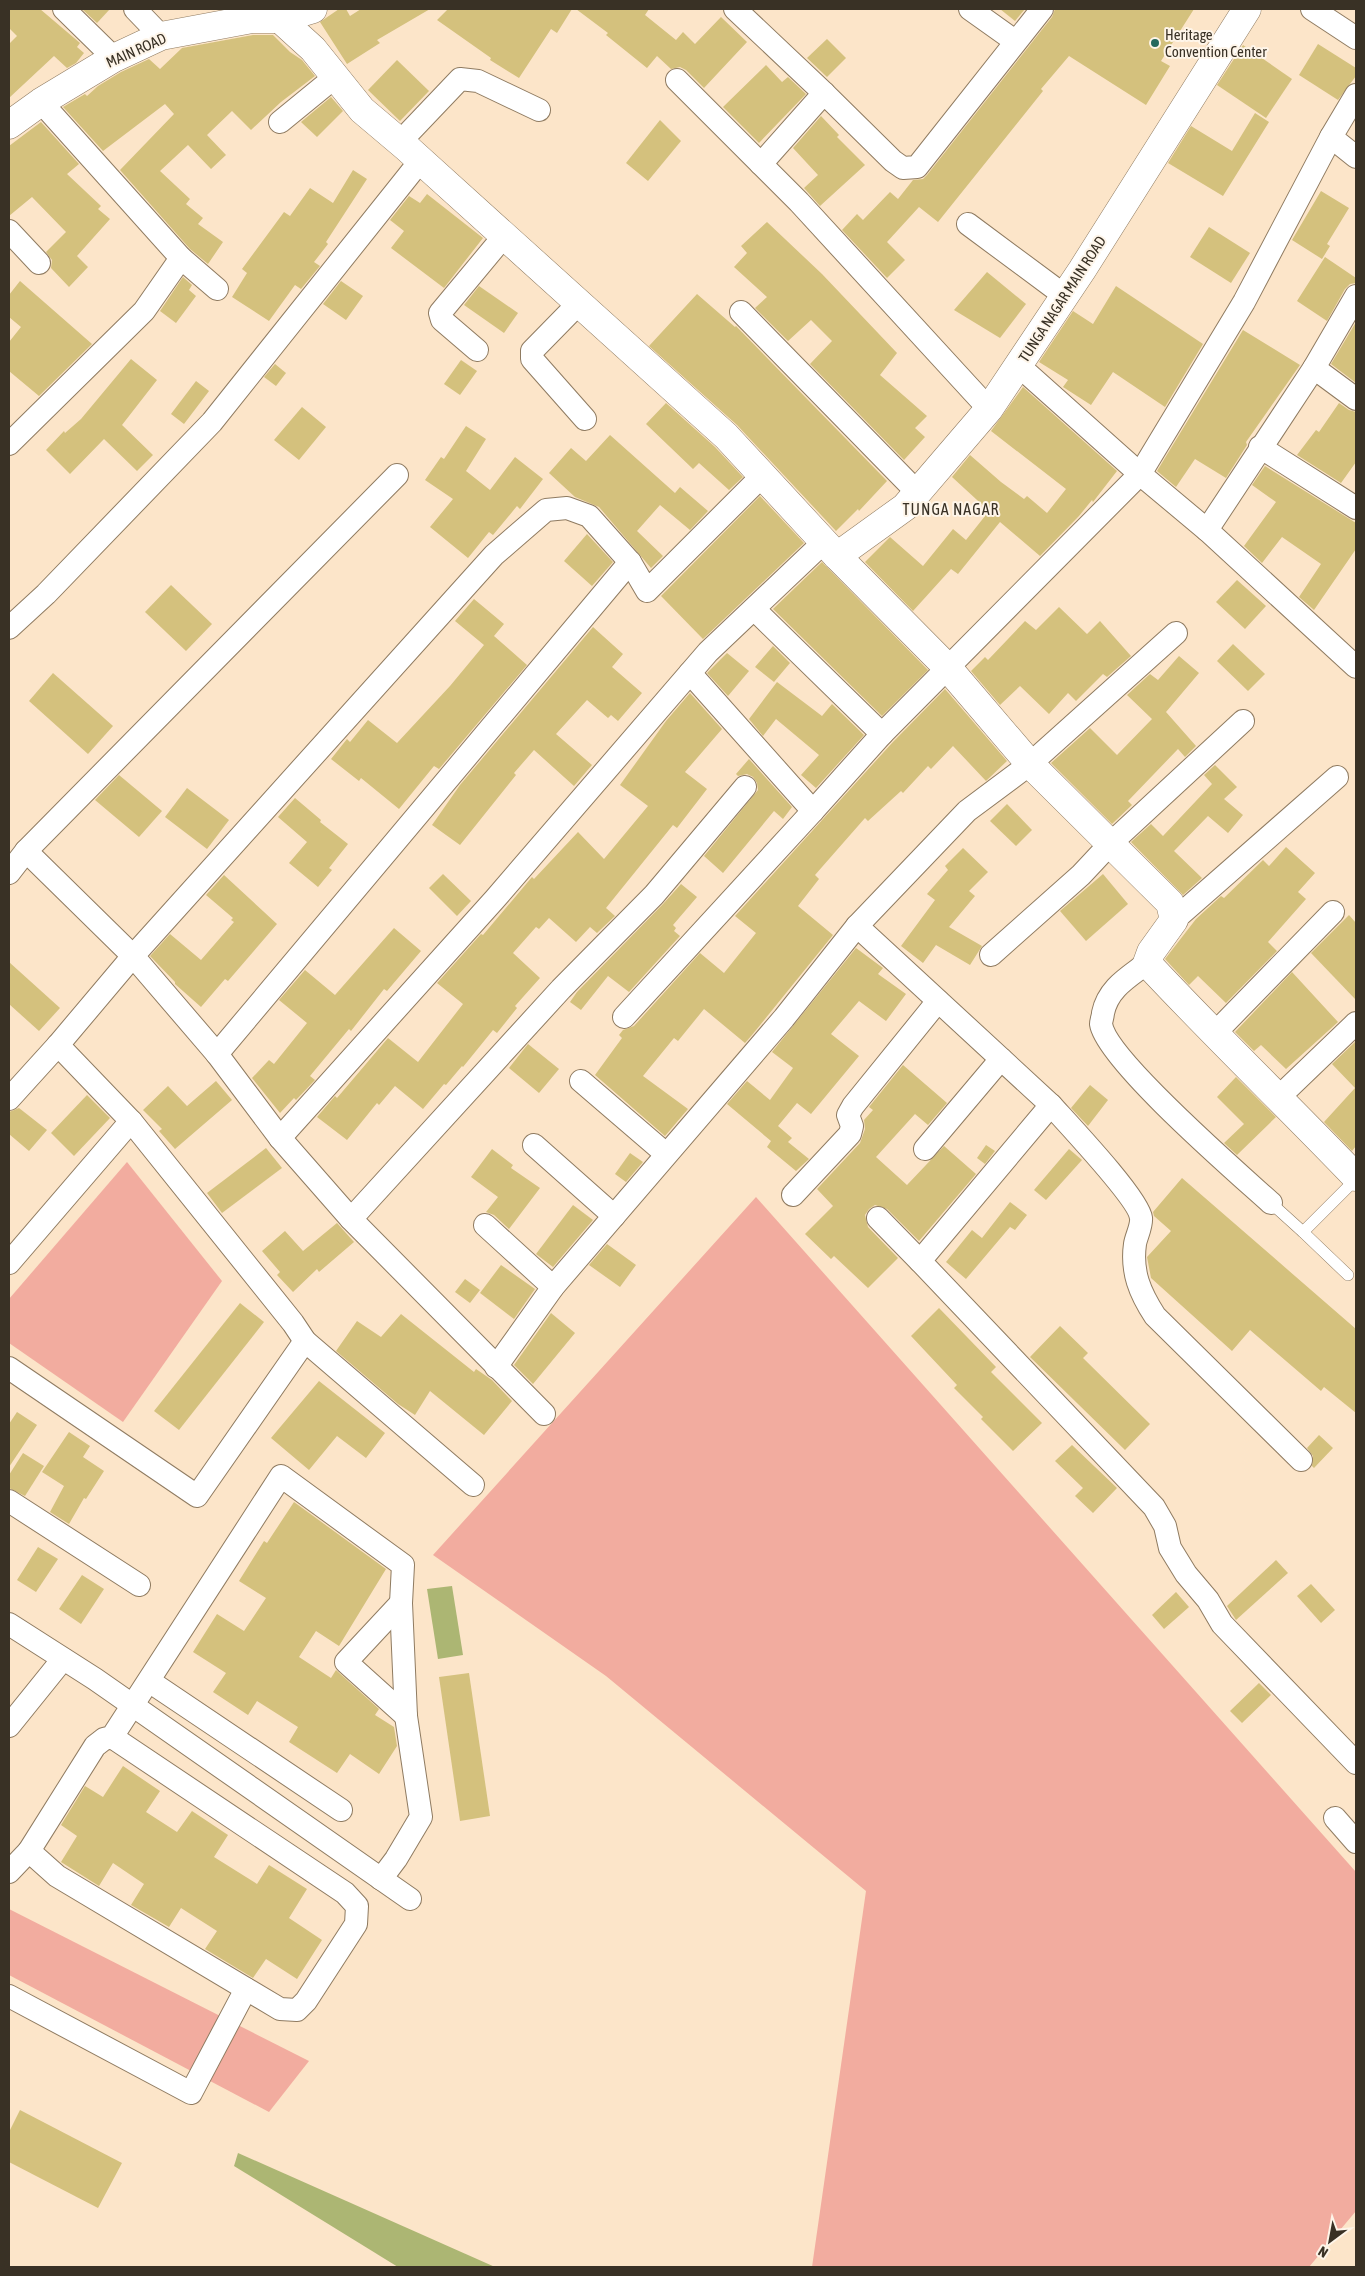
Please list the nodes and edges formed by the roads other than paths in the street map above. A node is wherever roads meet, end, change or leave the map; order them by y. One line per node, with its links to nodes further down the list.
1 (64, 9): 13 (street)
2 (135, 9): 10 (street)
3 (313, 9): 9 (street, MAIN ROAD)
4 (735, 9): 16 (street)
5 (970, 9): 12 (street)
6 (1042, 9): 12 (street)
7 (1247, 9): 33 (street, TUNGA NAGAR MAIN ROAD)
8 (1312, 9): 11 (street)
9 (261, 14): 10 (street, MAIN ROAD); 14 (street)
10 (161, 36): 13 (street, MAIN ROAD)
11 (1356, 38)
12 (1015, 41): 16 (street)
13 (114, 58): 18 (street, MAIN ROAD)
14 (334, 77): 21 (street); 23 (street)
15 (677, 80): 26 (street)
16 (824, 93): 26 (street)
17 (1356, 95): 22 (street)
18 (40, 102): 20 (street, MAIN ROAD); 30 (street)
19 (539, 110): 23 (street)
20 (12, 118)
21 (280, 122)
22 (1331, 137): 24 (street); 45 (street)
23 (400, 142): 25 (street)
24 (1356, 157)
25 (421, 160): 29 (street); 54 (street)
26 (761, 164): 41 (street)
27 (968, 224): 33 (street)
28 (9, 231): 31 (street)
29 (504, 236): 35 (street); 37 (street)
30 (181, 258): 32 (street); 43 (street)
31 (39, 263)
32 (217, 289)
33 (1065, 296): 38 (street, TUNGA NAGAR MAIN ROAD)
34 (1356, 296): 39 (street)
35 (579, 303): 42 (street); 47 (street)
36 (741, 312): 48 (street)
37 (477, 350)
38 (1019, 366): 41 (street, TUNGA NAGAR MAIN ROAD); 45 (street)
39 (1314, 368): 40 (street); 44 (street)
40 (1356, 399)
41 (989, 409): 48 (street, TUNGA NAGAR MAIN ROAD)
42 (585, 420)
43 (9, 444)
44 (1260, 447): 49 (street); 50 (street)
45 (1140, 474): 50 (street); 57 (street)
46 (396, 475): 66 (street)
47 (763, 475): 51 (street); 52 (street)
48 (918, 494): 51 (street, TUNGA NAGAR MAIN ROAD)
49 (1356, 508)
50 (1207, 530): 56 (street)
51 (831, 549): 53 (street); 57 (street)
52 (630, 562): 72 (street); 79 (street)
53 (754, 609): 58 (street); 60 (street)
54 (9, 628)
55 (1176, 633): 61 (street)
56 (1356, 667)
57 (948, 668): 60 (street); 61 (street)
58 (690, 673): 64 (street); 86 (street)
59 (1243, 721): 65 (street)
60 (882, 734): 64 (street)
61 (1030, 764): 65 (street); 70 (street)
62 (1337, 777): 69 (street)
63 (745, 787): 95 (street)
64 (813, 811): 75 (street)
65 (1110, 844): 69 (street); 71 (street)
66 (26, 851): 67 (street); 72 (street)
67 (9, 873)
68 (1333, 912): 77 (street)
69 (1174, 920): 73 (street)
70 (857, 926): 74 (street); 89 (street)
71 (991, 955)
72 (133, 956): 78 (street); 79 (street)
73 (1147, 963): 77 (street); 92 (street)
74 (938, 1001): 80 (street); 91 (street)
75 (624, 1018)
76 (1356, 1023): 82 (street)
77 (1215, 1033): 82 (street)
78 (58, 1045): 83 (street); 85 (street)
79 (217, 1054): 86 (street)
80 (1002, 1059): 84 (street); 88 (street)
81 (582, 1080): 89 (street)
82 (1279, 1097): 90 (street)
83 (9, 1099)
84 (1051, 1105): 98 (street); 106 (street)
85 (131, 1121): 99 (street); 102 (street)
86 (280, 1138): 95 (street)
87 (534, 1145): 93 (street)
88 (924, 1149)
89 (666, 1154): 93 (street)
90 (1354, 1170): 97 (lane)
91 (793, 1195)
92 (1270, 1203): 97 (lane)
93 (614, 1216): 101 (street)
94 (878, 1218): 98 (street)
95 (351, 1219): 103 (street)
96 (485, 1225): 101 (street)
97 (1303, 1232): 100 (lane)
98 (920, 1261): 118 (street)
99 (9, 1263)
100 (1348, 1275)
101 (553, 1287): 103 (street)
102 (305, 1342): 104 (street); 107 (street)
103 (496, 1367): 105 (street)
104 (9, 1368)
105 (544, 1414)
106 (1300, 1460)
107 (473, 1485)
108 (9, 1500): 109 (street)
109 (139, 1585)
110 (401, 1603): 113 (street); 115 (street); 115 (street)
111 (9, 1624): 112 (street)
112 (63, 1659): 114 (street); 116 (street)
113 (149, 1681): 114 (street); 119 (street)
114 (133, 1706): 117 (street); 124 (street)
115 (406, 1716): 124 (street)
116 (9, 1726)
117 (112, 1737): 122 (street); 126 (street)
118 (1356, 1763)
119 (341, 1810)
120 (1335, 1818): 121 (street)
121 (1356, 1842)
122 (29, 1851): 123 (street); 126 (street)
123 (9, 1872)
124 (381, 1879): 125 (street)
125 (410, 1899)
126 (246, 1989): 127 (street)
127 (9, 1996)

